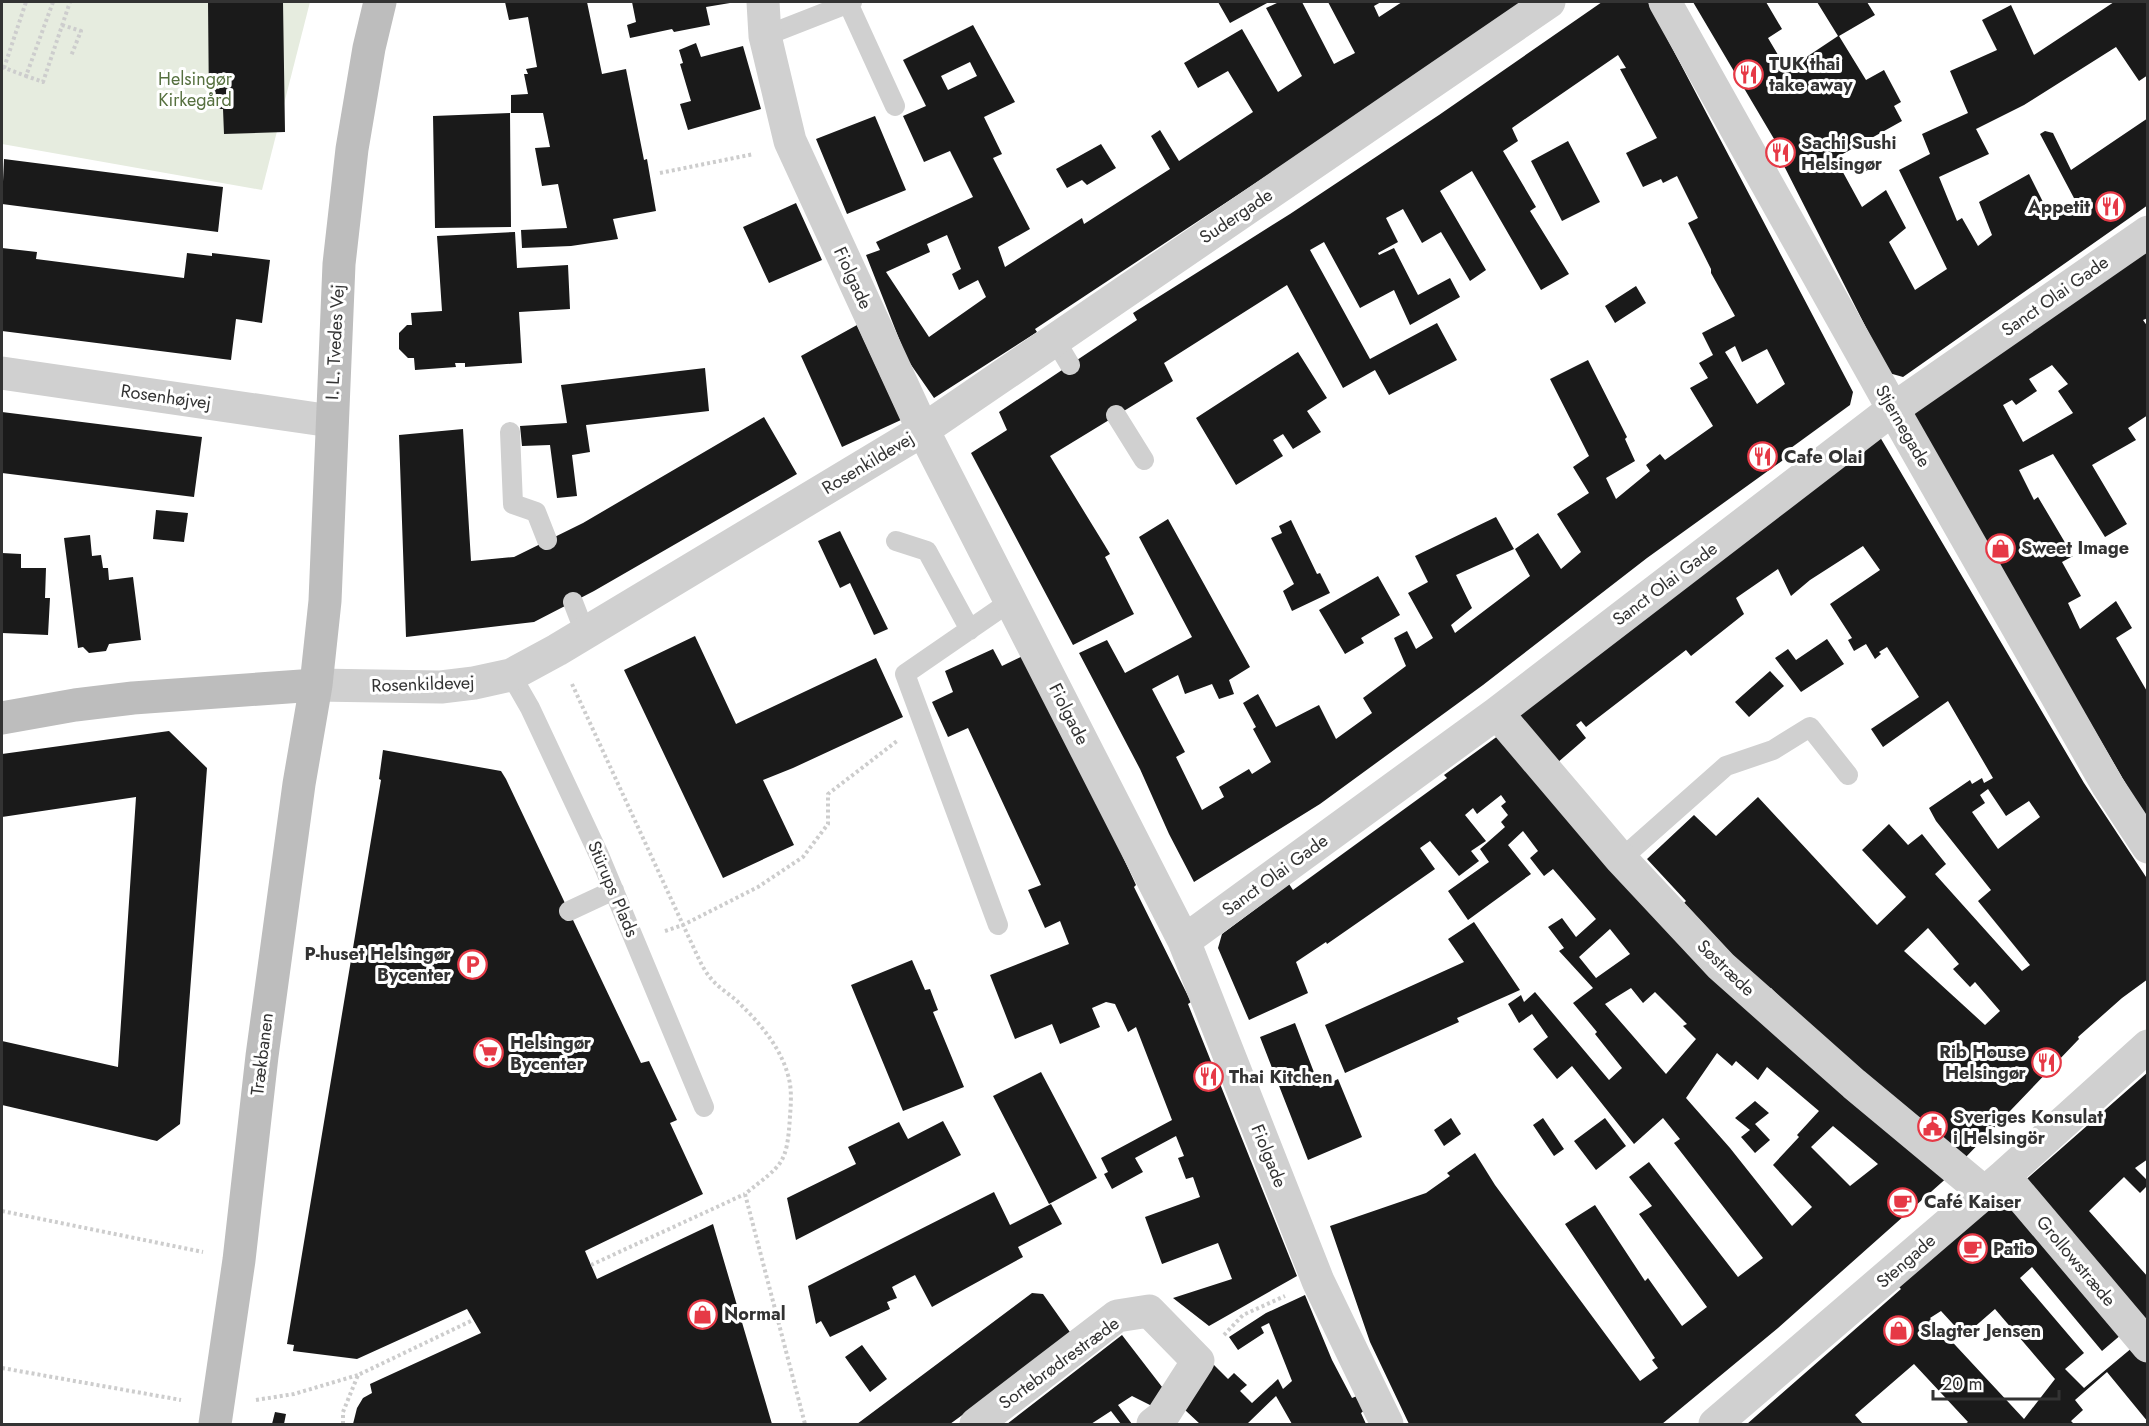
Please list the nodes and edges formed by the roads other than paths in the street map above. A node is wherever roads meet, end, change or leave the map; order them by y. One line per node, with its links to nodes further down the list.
1 (380, 2): 12 (main road, I. L. Tvedes Vej)
2 (763, 2): 6 (street, Fiolgade)
3 (850, 2): 6 (lane); 7 (lane)
4 (1550, 2): 13 (street, Sudergade)
5 (1665, 2): 10 (street, Stjernegade)
6 (765, 36): 13 (street, Fiolgade)
7 (896, 106)
8 (2148, 231): 10 (street, Sanct Olai Gade)
9 (2, 373): 12 (street, Rosenhøjvej)
10 (1893, 410): 24 (street, Sanct Olai Gade); 27 (street, Stjernegade)
11 (1116, 415): 15 (lane)
12 (331, 421): 23 (main road, I. L. Tvedes Vej)
13 (923, 430): 18 (street, Fiolgade); 21 (street, Rosenkildevej)
14 (510, 432): 16 (lane)
15 (1144, 460)
16 (547, 540)
17 (896, 541): 20 (lane)
18 (1011, 601): 20 (lane); 32 (street, Fiolgade)
19 (573, 602): 21 (lane)
20 (970, 630): 31 (lane)
21 (585, 633): 22 (street, Rosenkildevej)
22 (512, 675): 23 (street, Rosenkildevej); 29 (lane, Stürups Plads)
23 (316, 685): 25 (main road, Rosenkildevej); 37 (main road, Trækbanen)
24 (1497, 713): 28 (street, Søstræde); 32 (street, Sanct Olai Gade)
25 (2, 718)
26 (1848, 775): 28 (lane)
27 (2148, 847)
28 (1621, 860): 35 (street, Søstræde)
29 (614, 890): 30 (lane); 34 (lane, Stürups Plads)
30 (570, 911)
31 (998, 925)
32 (1184, 941): 40 (street, Fiolgade)
33 (2148, 1046): 35 (street, Stengade)
34 (704, 1107)
35 (1995, 1184): 36 (street, Grollowstræde); 41 (street, Stengade)
36 (2148, 1346)
37 (216, 1416)
38 (976, 1425): 39 (street, Sortebrødrestræde)
39 (1153, 1425)
40 (1387, 1425)
41 (1714, 1425)

